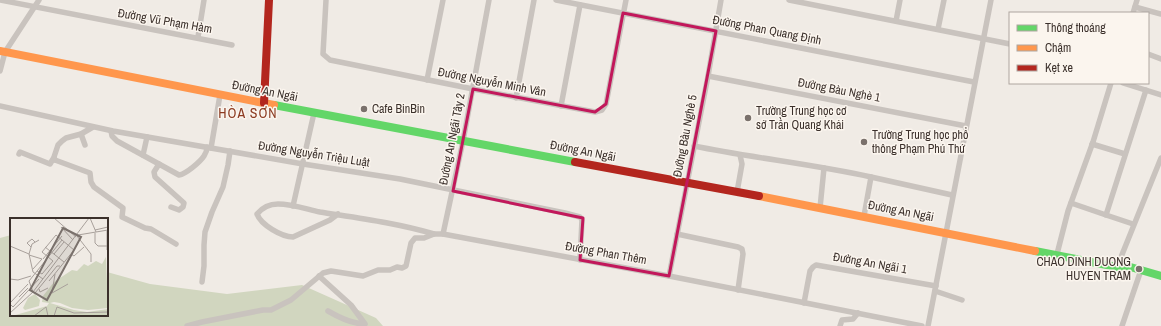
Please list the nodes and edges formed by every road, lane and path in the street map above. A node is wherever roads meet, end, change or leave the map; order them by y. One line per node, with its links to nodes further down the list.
1 (0, 0): 18 (street, Đường Vũ Phạm Hàm)
2 (39, 0): 18 (street)
3 (204, 0): 26 (street)
4 (269, 0): 44 (main road)
5 (326, 0): 35 (street, Đường Nguyễn Minh Vân)
6 (443, 0): 35 (street)
7 (489, 0): 39 (street, Đường An Ngãi Tây 2)
8 (534, 0): 43 (street)
9 (556, 0): 17 (street, Đường Phan Quang Định)
10 (626, 0): 21 (street, Đường Nguyễn Minh Vân)
11 (721, 0): 25 (street, Đường Bàu Nghè 5)
12 (789, 0): 23 (street)
13 (900, 0): 23 (street)
14 (944, 0): 24 (street)
15 (990, 0): 27 (street)
16 (1137, 0): 19 (street)
17 (580, 5): 21 (street, Đường Phan Quang Định); 46 (street)
18 (34, 7): 26 (street, Đường Vũ Phạm Hàm); 30 (street)
19 (1135, 7): 20 (street); 22 (street)
20 (1133, 12)
21 (623, 13): 25 (street, Đường Phan Quang Định); 46 (street, Đường Nguyễn Minh Vân)
22 (1161, 14)
23 (896, 21): 24 (street)
24 (938, 29): 27 (street)
25 (716, 31): 34 (street, Đường Bàu Nghè 5); 36 (street, Đường Phan Quang Định)
26 (198, 38): 29 (street, Đường Vũ Phạm Hàm)
27 (983, 38): 28 (street); 36 (street)
28 (1009, 44)
29 (232, 45)
30 (2, 51): 33 (street); 42 (main road, Đường An Ngãi)
31 (1149, 54): 32 (street)
32 (1161, 59)
33 (0, 71)
34 (708, 76): 48 (street, Đường Bàu Nghè 1); 56 (street, Đường Bàu Nghè 5)
35 (427, 80): 39 (street, Đường Nguyễn Minh Vân)
36 (974, 82): 48 (street)
37 (1111, 84): 54 (street)
38 (1127, 84): 40 (street)
39 (473, 89): 43 (street, Đường Nguyễn Minh Vân); 53 (street, Đường An Ngãi Tây 2)
40 (1146, 90): 41 (street); 61 (street)
41 (1161, 94)
42 (220, 95): 44 (main road, Đường An Ngãi); 57 (street)
43 (516, 98): 46 (street, Đường Nguyễn Minh Vân)
44 (264, 103): 47 (main road, Đường An Ngãi)
45 (0, 106): 49 (street, Đường Nguyễn Triệu Luật)
46 (561, 106)
47 (314, 113): 53 (main road, Đường An Ngãi); 66 (street)
48 (966, 126): 72 (street)
49 (93, 127): 50 (street, Đường Nguyễn Triệu Luật); 51 (street)
50 (111, 131): 52 (street, Đường Nguyễn Triệu Luật); 60 (street)
51 (81, 134): 55 (street); 64 (street)
52 (147, 137): 57 (street, Đường Nguyễn Triệu Luật); 60 (street)
53 (463, 141): 69 (main road, Đường An Ngãi); 70 (street, Đường An Ngãi Tây 2)
54 (1092, 144): 61 (street); 73 (street)
55 (85, 145)
56 (694, 146): 62 (street); 69 (street, Đường Bàu Nghè 5)
57 (209, 147): 58 (street, Đường Nguyễn Triệu Luật); 65 (street)
58 (230, 151): 66 (street, Đường Nguyễn Triệu Luật); 93 (street)
59 (19, 154): 64 (street)
60 (143, 154): 65 (street)
61 (1125, 154): 78 (street)
62 (740, 155): 67 (street); 71 (street)
63 (1161, 158): 80 (street)
64 (55, 160): 85 (street)
65 (159, 164): 75 (street)
66 (303, 164): 70 (street, Đường Nguyễn Triệu Luật); 74 (street)
67 (824, 168): 68 (street); 76 (street)
68 (871, 177): 72 (street); 79 (street)
69 (687, 183): 71 (main road, Đường An Ngãi); 84 (street, Đường Bàu Nghè 5)
70 (453, 191): 83 (street, Đường An Ngãi Tây 2); 87 (street, Đường Nguyễn Triệu Luật)
71 (737, 192): 76 (main road, Đường An Ngãi)
72 (952, 195): 81 (street)
73 (1071, 202): 78 (street); 86 (street)
74 (293, 206): 77 (street, Đường Phan Thêm); 77 (street, Đường Phan Thêm)
75 (171, 207)
76 (820, 208): 79 (main road, Đường An Ngãi)
77 (338, 214): 82 (street, Đường Phan Thêm)
78 (1106, 215): 80 (street)
79 (864, 216): 81 (main road, Đường An Ngãi)
80 (1133, 224): 88 (street)
81 (945, 232): 86 (main road, Đường An Ngãi); 94 (street)
82 (434, 234): 83 (street, Đường Phan Thêm); 90 (street)
83 (444, 234): 87 (street, Đường Phan Thêm)
84 (677, 234): 91 (street, Đường Bàu Nghè 5); 95 (street)
85 (176, 244)
86 (1057, 254): 88 (main road, Đường An Ngãi)
87 (580, 260): 91 (street, Đường Phan Thêm)
88 (1117, 266): 89 (main road, Đường An Ngãi)
89 (1142, 270): 92 (main road, Đường An Ngãi); 105 (street)
90 (319, 276): 99 (street); 102 (street)
91 (669, 276): 95 (street, Đường Phan Thêm)
92 (1161, 276)
93 (202, 282)
94 (935, 288): 96 (street); 97 (street, Đường An Ngãi 1); 104 (street)
95 (738, 290): 97 (street, Đường Phan Thêm)
96 (962, 300)
97 (804, 302): 98 (street, Đường Phan Thêm)
98 (844, 310): 100 (street, Đường Phan Thêm); 101 (street)
99 (328, 311)
100 (858, 313): 101 (street); 103 (street, Đường Phan Thêm)
101 (841, 323)
102 (187, 326)
103 (922, 326)
104 (928, 326)
105 (1122, 326)

